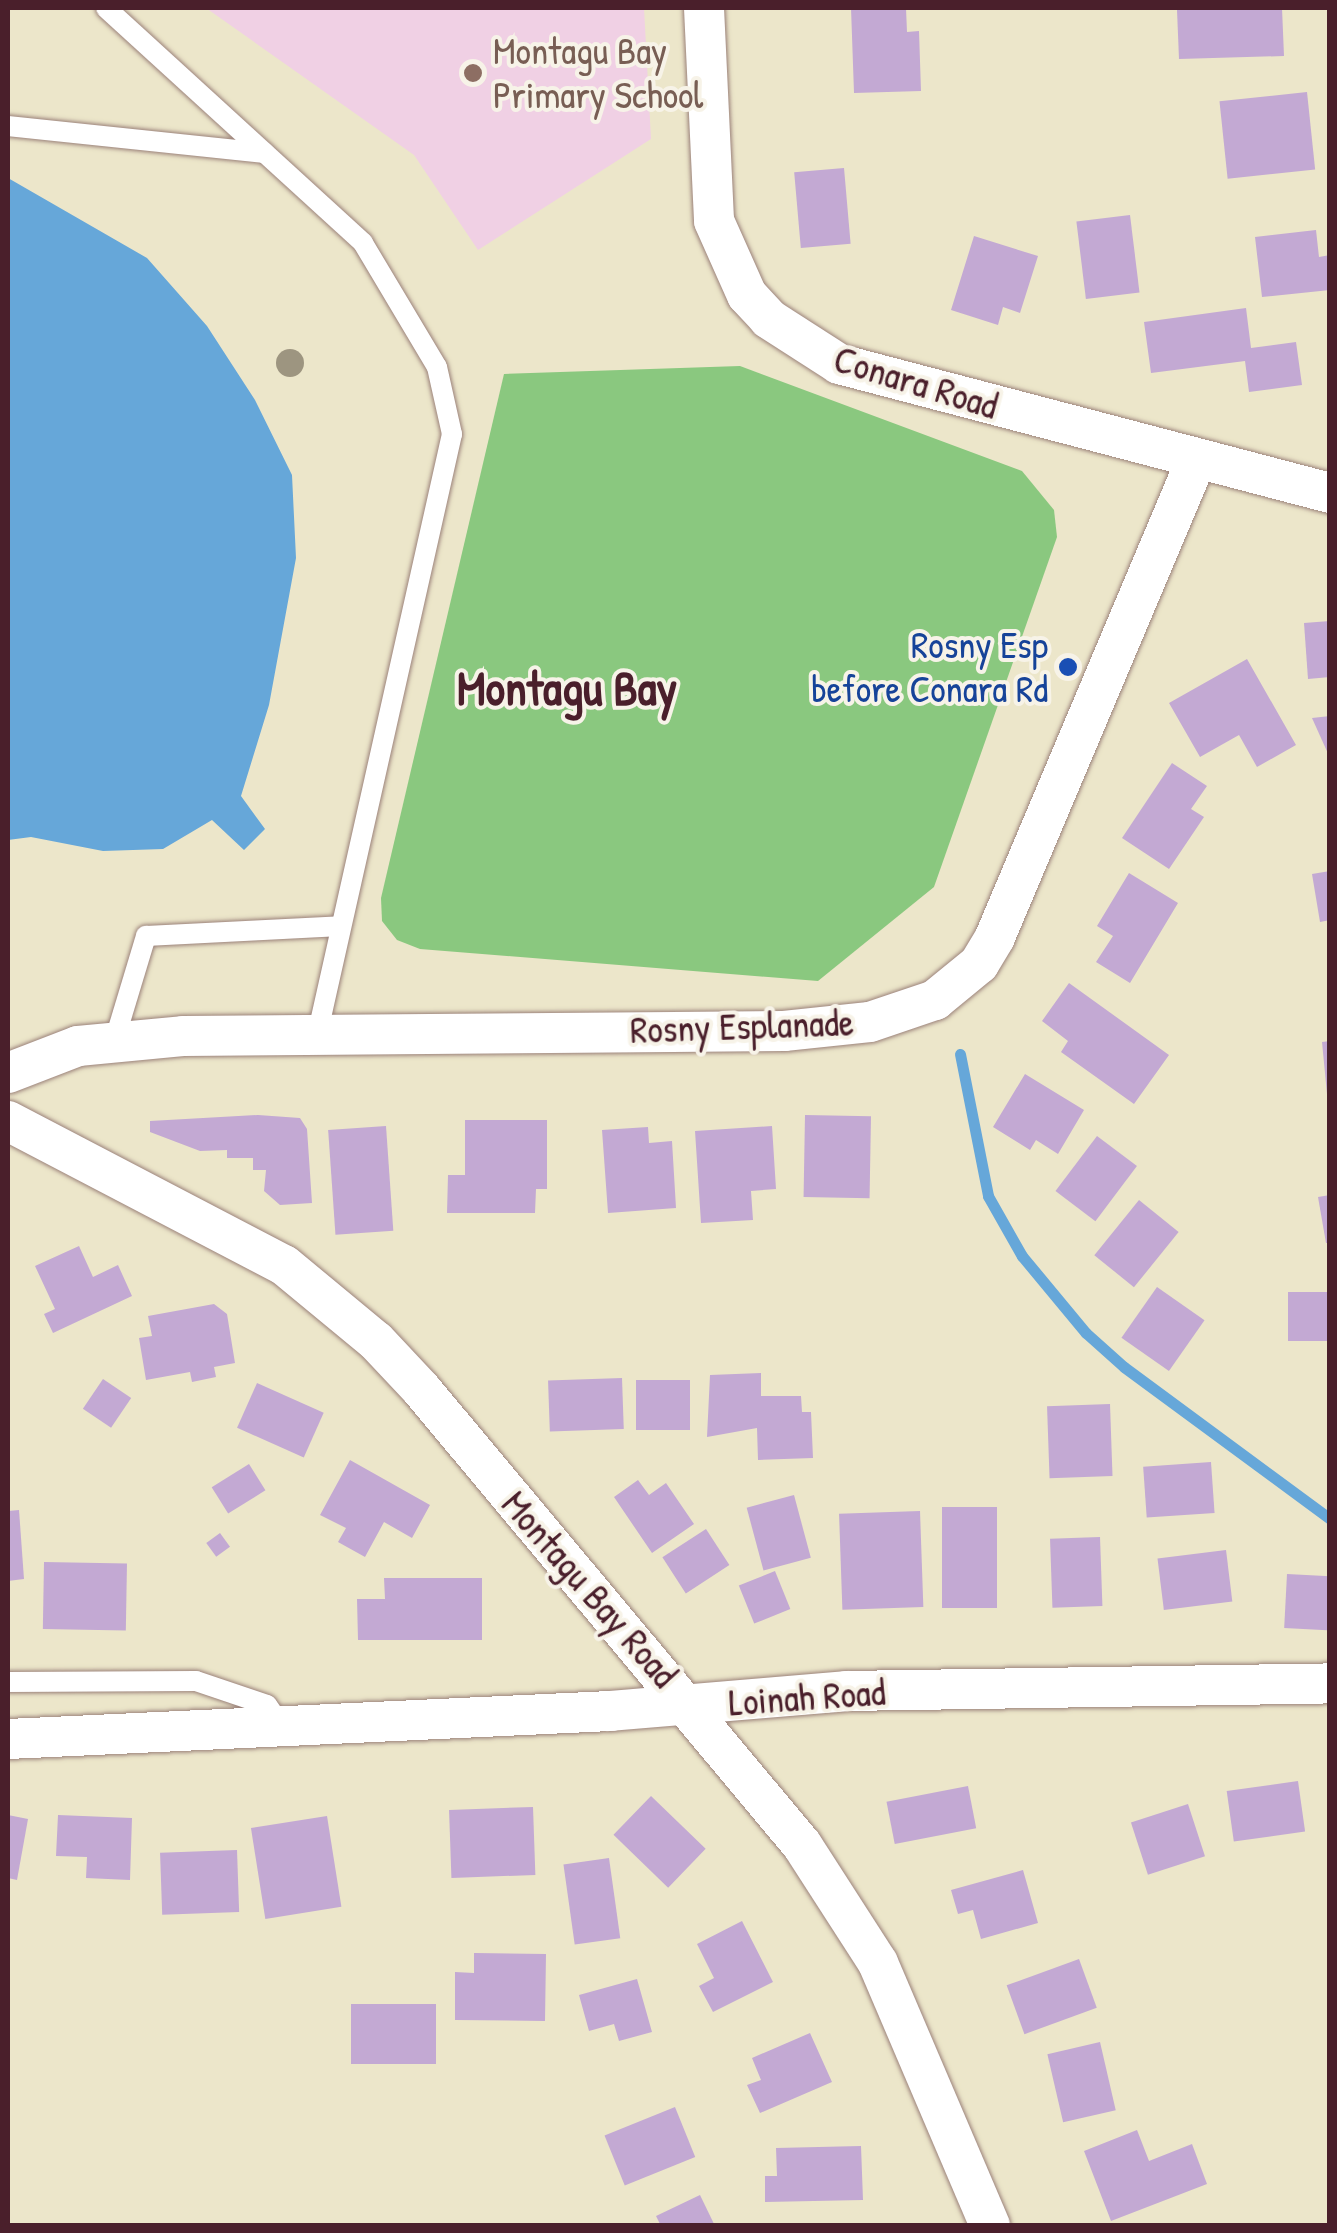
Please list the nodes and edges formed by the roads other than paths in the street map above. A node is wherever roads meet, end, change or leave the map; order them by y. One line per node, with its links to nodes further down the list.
1 (106, 8): 4 (lane)
2 (704, 8): 5 (street, Conara Road)
3 (8, 126): 4 (lane)
4 (265, 153): 7 (lane)
5 (1195, 463): 6 (street, Conara Road); 8 (street, Rosny Esplanade)
6 (1330, 493)
7 (341, 926): 8 (lane); 9 (lane)
8 (318, 1031): 9 (street, Rosny Esplanade)
9 (114, 1042): 10 (street, Rosny Esplanade)
10 (8, 1073)
11 (8, 1121): 14 (street, Montagu Bay Road)
12 (8, 1682): 15 (lane)
13 (1330, 1683): 14 (street, Loinah Road)
14 (691, 1706): 15 (street, Loinah Road); 17 (street, Montagu Bay Road)
15 (284, 1730): 16 (street, Loinah Road)
16 (8, 1739)
17 (990, 2226)

